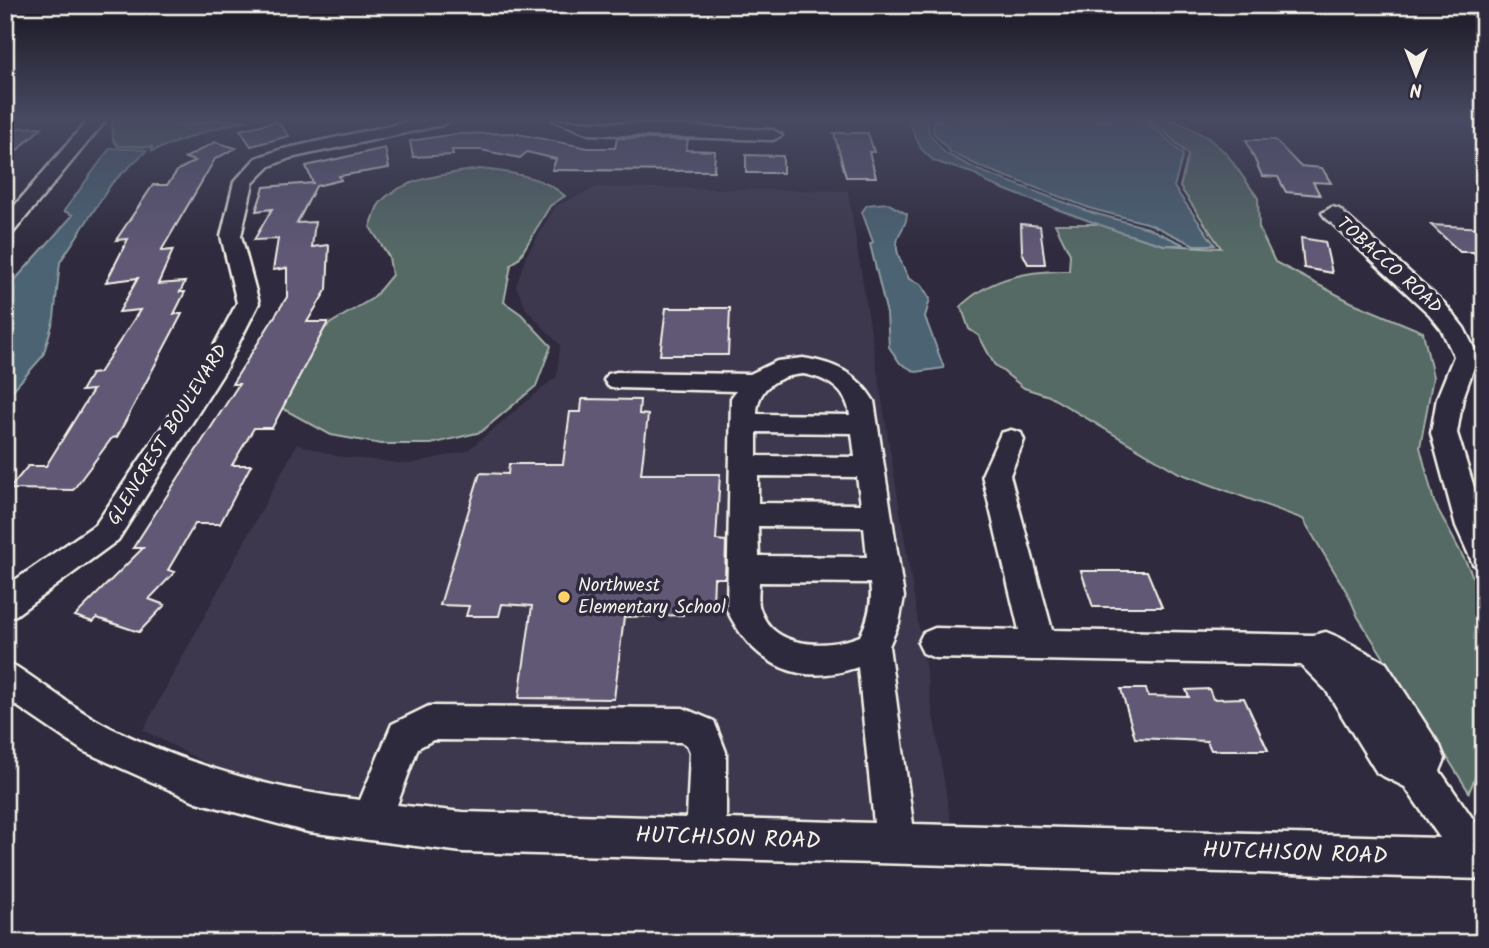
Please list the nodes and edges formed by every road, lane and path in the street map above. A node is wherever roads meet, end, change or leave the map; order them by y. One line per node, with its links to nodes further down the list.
1 (60, 164): 3 (street)
2 (261, 164): 19 (street, GLENCREST BOULEVARD)
3 (34, 195): 4 (street); 6 (street)
4 (5, 196)
5 (1332, 214): 16 (street, TOBACCO ROAD)
6 (5, 230)
7 (617, 380): 8 (street)
8 (755, 383): 9 (street); 10 (street)
9 (744, 423): 10 (street); 12 (street)
10 (864, 424): 13 (street)
11 (1011, 440): 21 (street)
12 (744, 466): 13 (street); 14 (street)
13 (870, 467): 15 (street)
14 (744, 514): 15 (street); 17 (street)
15 (877, 516): 18 (street)
16 (1484, 555)
17 (743, 569): 18 (street); 22 (street)
18 (885, 570): 22 (street)
19 (5, 605)
20 (935, 643): 21 (street)
21 (1039, 644): 23 (street)
22 (872, 646): 30 (street)
23 (1313, 650): 25 (street); 26 (street)
24 (5, 678): 28 (street, HUTCHISON ROAD)
25 (1409, 730): 26 (street); 27 (street)
26 (1371, 733): 27 (street)
27 (1419, 775): 31 (street)
28 (371, 821): 29 (street, HUTCHISON ROAD); 29 (street)
29 (706, 838): 30 (street, HUTCHISON ROAD)
30 (896, 844): 31 (street, HUTCHISON ROAD)
31 (1480, 859)

